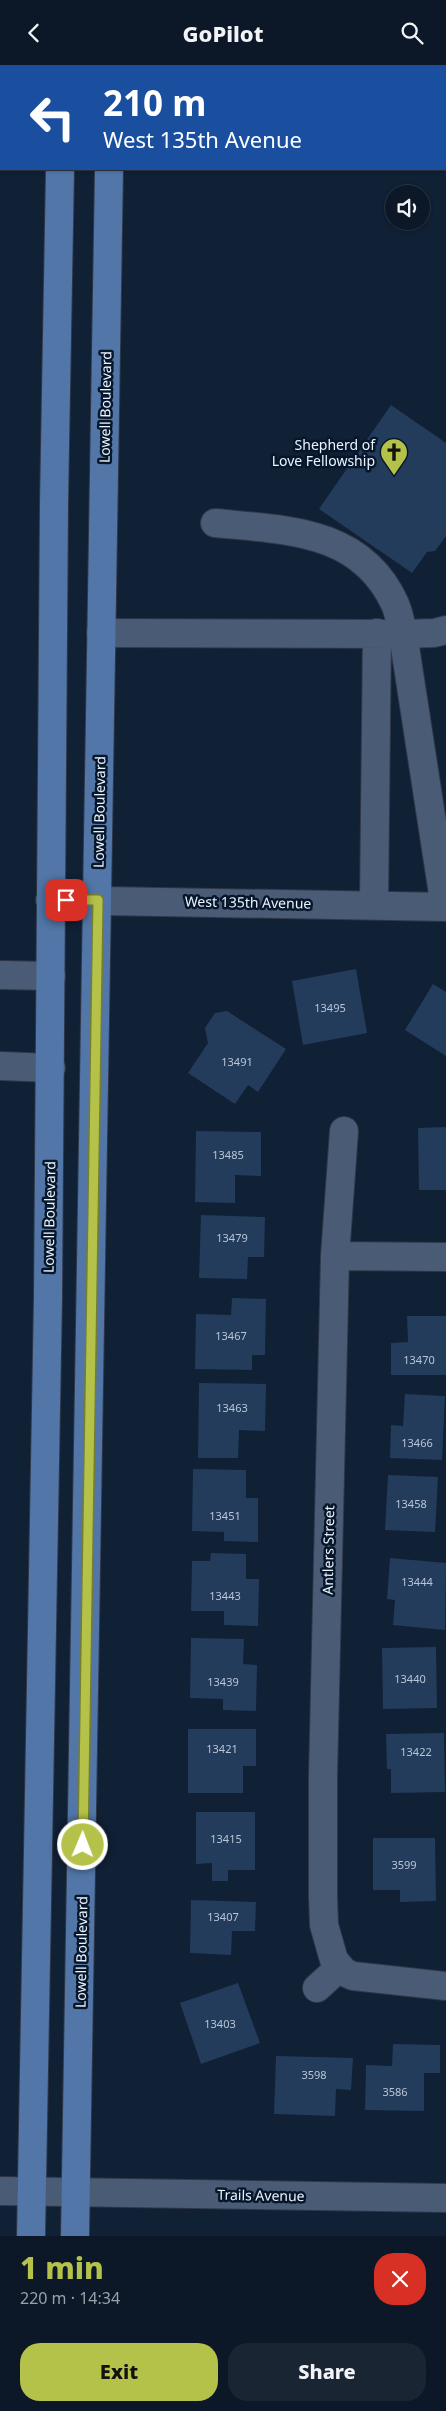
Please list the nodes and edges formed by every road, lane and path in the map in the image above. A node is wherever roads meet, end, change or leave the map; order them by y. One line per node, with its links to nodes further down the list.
1 (60, 170): 7 (main road, Lowell Boulevard)
2 (109, 170): 5 (main road, Lowell Boulevard)
3 (215, 523): 6 (street)
4 (446, 630): 6 (street)
5 (101, 633): 6 (street); 8 (main road, Lowell Boulevard)
6 (390, 633): 9 (street); 10 (street)
7 (50, 900): 8 (street, West 135th Avenue); 12 (main road, Lowell Boulevard)
8 (98, 900): 9 (street, West 135th Avenue); 23 (main road, Lowell Boulevard)
9 (374, 904): 10 (street, West 135th Avenue)
10 (446, 907)
11 (0, 975): 12 (street)
12 (51, 975): 14 (main road, Lowell Boulevard)
13 (0, 1067): 14 (street)
14 (51, 1068): 22 (main road, Lowell Boulevard)
15 (344, 1131): 16 (street, Antlers Street)
16 (335, 1256): 17 (street); 18 (street, Antlers Street)
17 (446, 1257)
18 (339, 1967): 19 (street); 20 (street)
19 (446, 1986)
20 (317, 1988)
21 (0, 2191): 22 (street, Trails Avenue)
22 (32, 2191): 23 (street, Trails Avenue); 25 (main road, Lowell Boulevard)
23 (76, 2192): 24 (street, Trails Avenue); 26 (main road, Lowell Boulevard)
24 (446, 2198)
25 (31, 2236)
26 (75, 2236)

